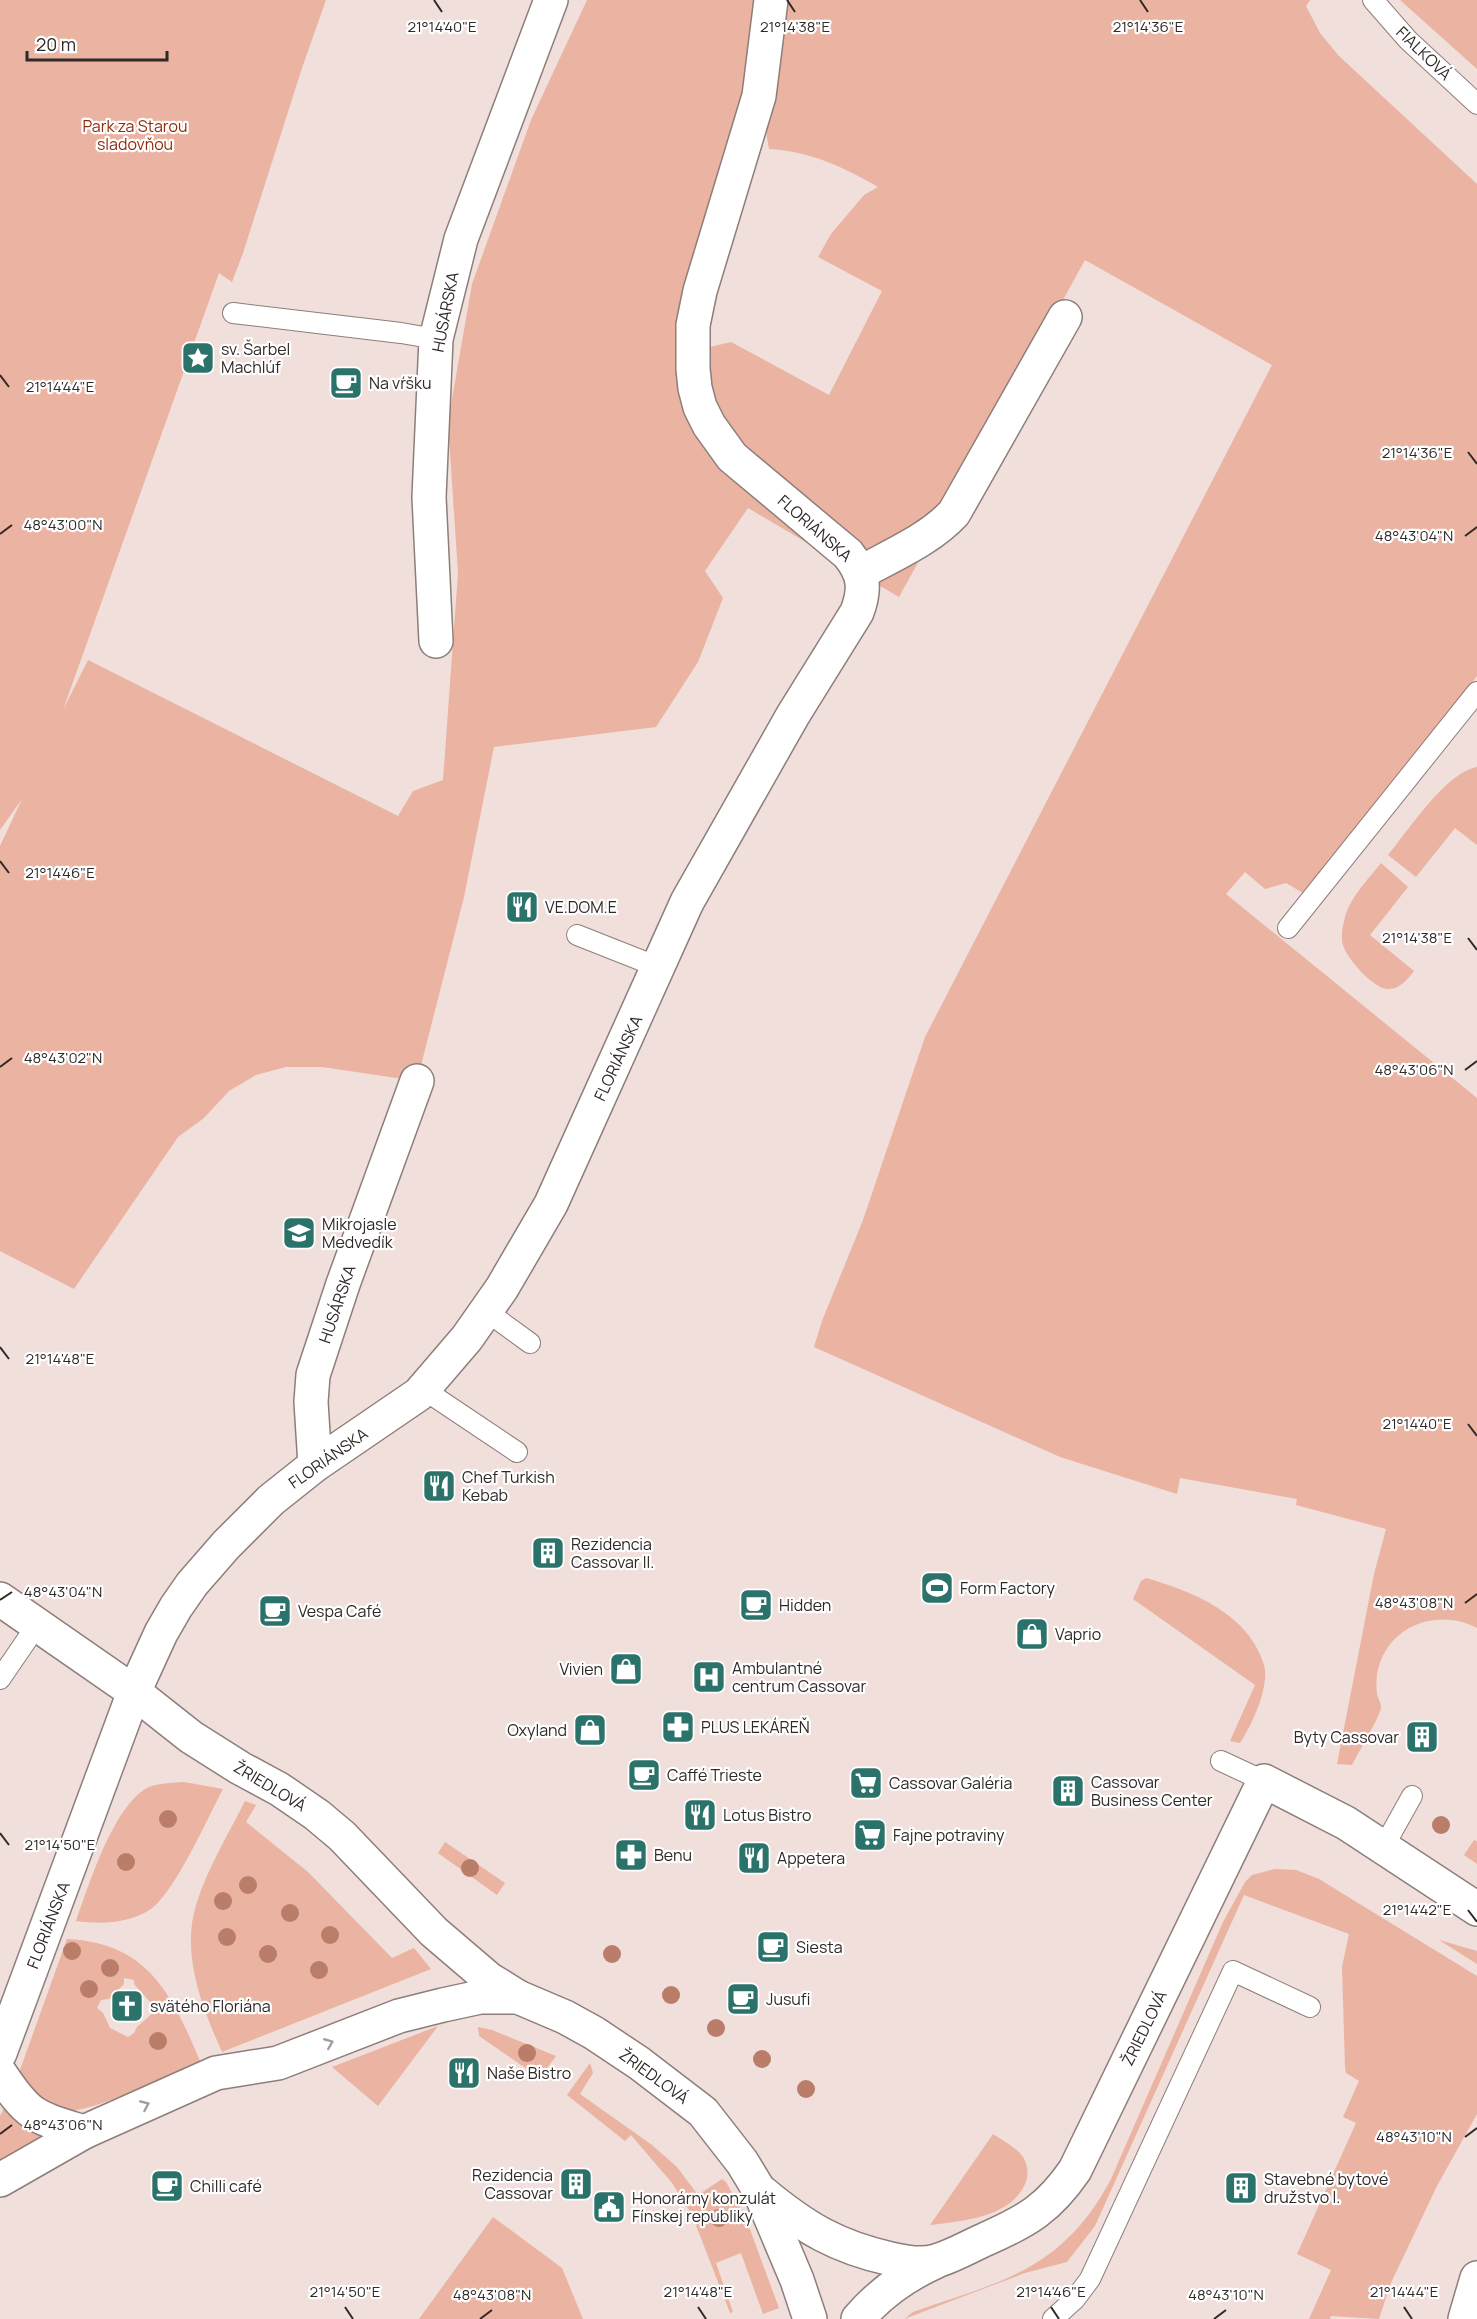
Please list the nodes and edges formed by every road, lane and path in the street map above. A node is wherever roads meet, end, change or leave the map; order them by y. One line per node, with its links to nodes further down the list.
1 (551, 0): 7 (street, HUSÁRSKA)
2 (771, 0): 8 (street, FLORIÁNSKA)
3 (1373, 0): 4 (lane, FIALKOVÁ)
4 (1477, 104)
5 (233, 313): 7 (lane)
6 (1065, 317): 8 (street)
7 (436, 339): 9 (street, HUSÁRSKA)
8 (860, 573): 13 (street, FLORIÁNSKA)
9 (436, 641)
10 (1477, 692): 11 (lane)
11 (1288, 928)
12 (577, 935): 13 (lane)
13 (658, 967): 15 (street, FLORIÁNSKA)
14 (417, 1081): 19 (street, HUSÁRSKA)
15 (486, 1311): 16 (lane); 17 (street, FLORIÁNSKA)
16 (530, 1343)
17 (423, 1389): 18 (lane); 19 (street, FLORIÁNSKA)
18 (517, 1452)
19 (315, 1465): 23 (street, FLORIÁNSKA)
20 (0, 1599): 21 (street, ŽRIEDLOVÁ)
21 (37, 1625): 22 (lane); 23 (street, ŽRIEDLOVÁ)
22 (0, 1679)
23 (135, 1692): 29 (street, ŽRIEDLOVÁ); 31 (street, FLORIÁNSKA)
24 (1221, 1761): 25 (lane)
25 (1264, 1781): 27 (street); 36 (street, ŽRIEDLOVÁ)
26 (1412, 1796): 27 (lane)
27 (1383, 1848): 28 (street)
28 (1477, 1910)
29 (518, 1997): 33 (street, ŽRIEDLOVÁ, one-way to 29); 35 (street, ŽRIEDLOVÁ)
30 (1310, 2007): 40 (lane)
31 (0, 2053)
32 (0, 2073): 33 (street)
33 (84, 2132): 34 (street, ŽRIEDLOVÁ)
34 (0, 2180)
35 (759, 2190): 36 (street, ŽRIEDLOVÁ); 38 (street, ŽRIEDLOVÁ)
36 (935, 2262): 39 (street)
37 (1477, 2278): 41 (street)
38 (810, 2319)
39 (858, 2319)
40 (1053, 2319)
41 (1465, 2319)

